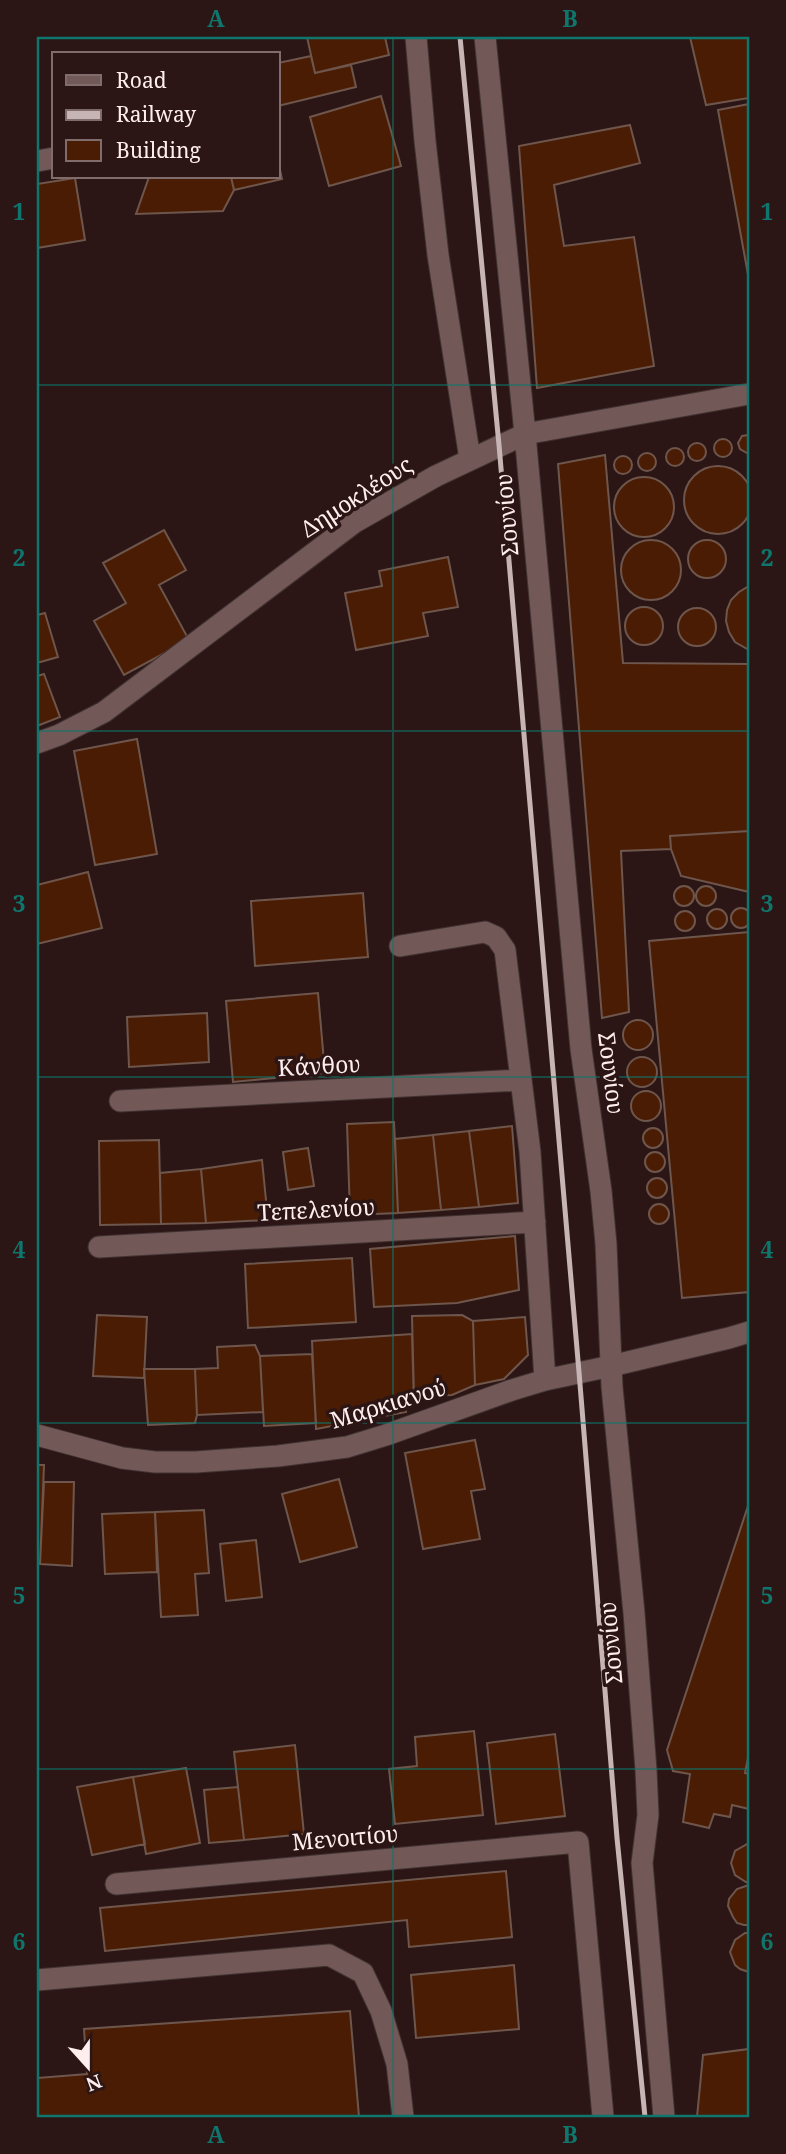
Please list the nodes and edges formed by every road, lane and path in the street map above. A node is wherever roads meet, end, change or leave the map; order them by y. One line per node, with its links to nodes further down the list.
1 (416, 37): 5 (street)
2 (485, 37): 4 (street, Σουνίου)
3 (749, 394): 4 (street, Δημοκλέους)
4 (524, 434): 5 (street, Δημοκλέους); 13 (street, Σουνίου)
5 (470, 459): 6 (street, Δημοκλέους)
6 (37, 743)
7 (400, 946): 8 (street)
8 (521, 1080): 9 (street, Κάνθου); 10 (street)
9 (120, 1101)
10 (535, 1222): 11 (street, Τεπελενίου); 14 (street)
11 (99, 1247)
12 (749, 1332): 13 (street, Μαρκιανού)
13 (611, 1366): 14 (street, Μαρκιανού); 20 (street, Σουνίου)
14 (545, 1380): 15 (street, Μαρκιανού)
15 (37, 1434)
16 (116, 1884): 19 (street, Μενοιτίου)
17 (37, 1980): 18 (street)
18 (402, 2117)
19 (603, 2117)
20 (664, 2117)

